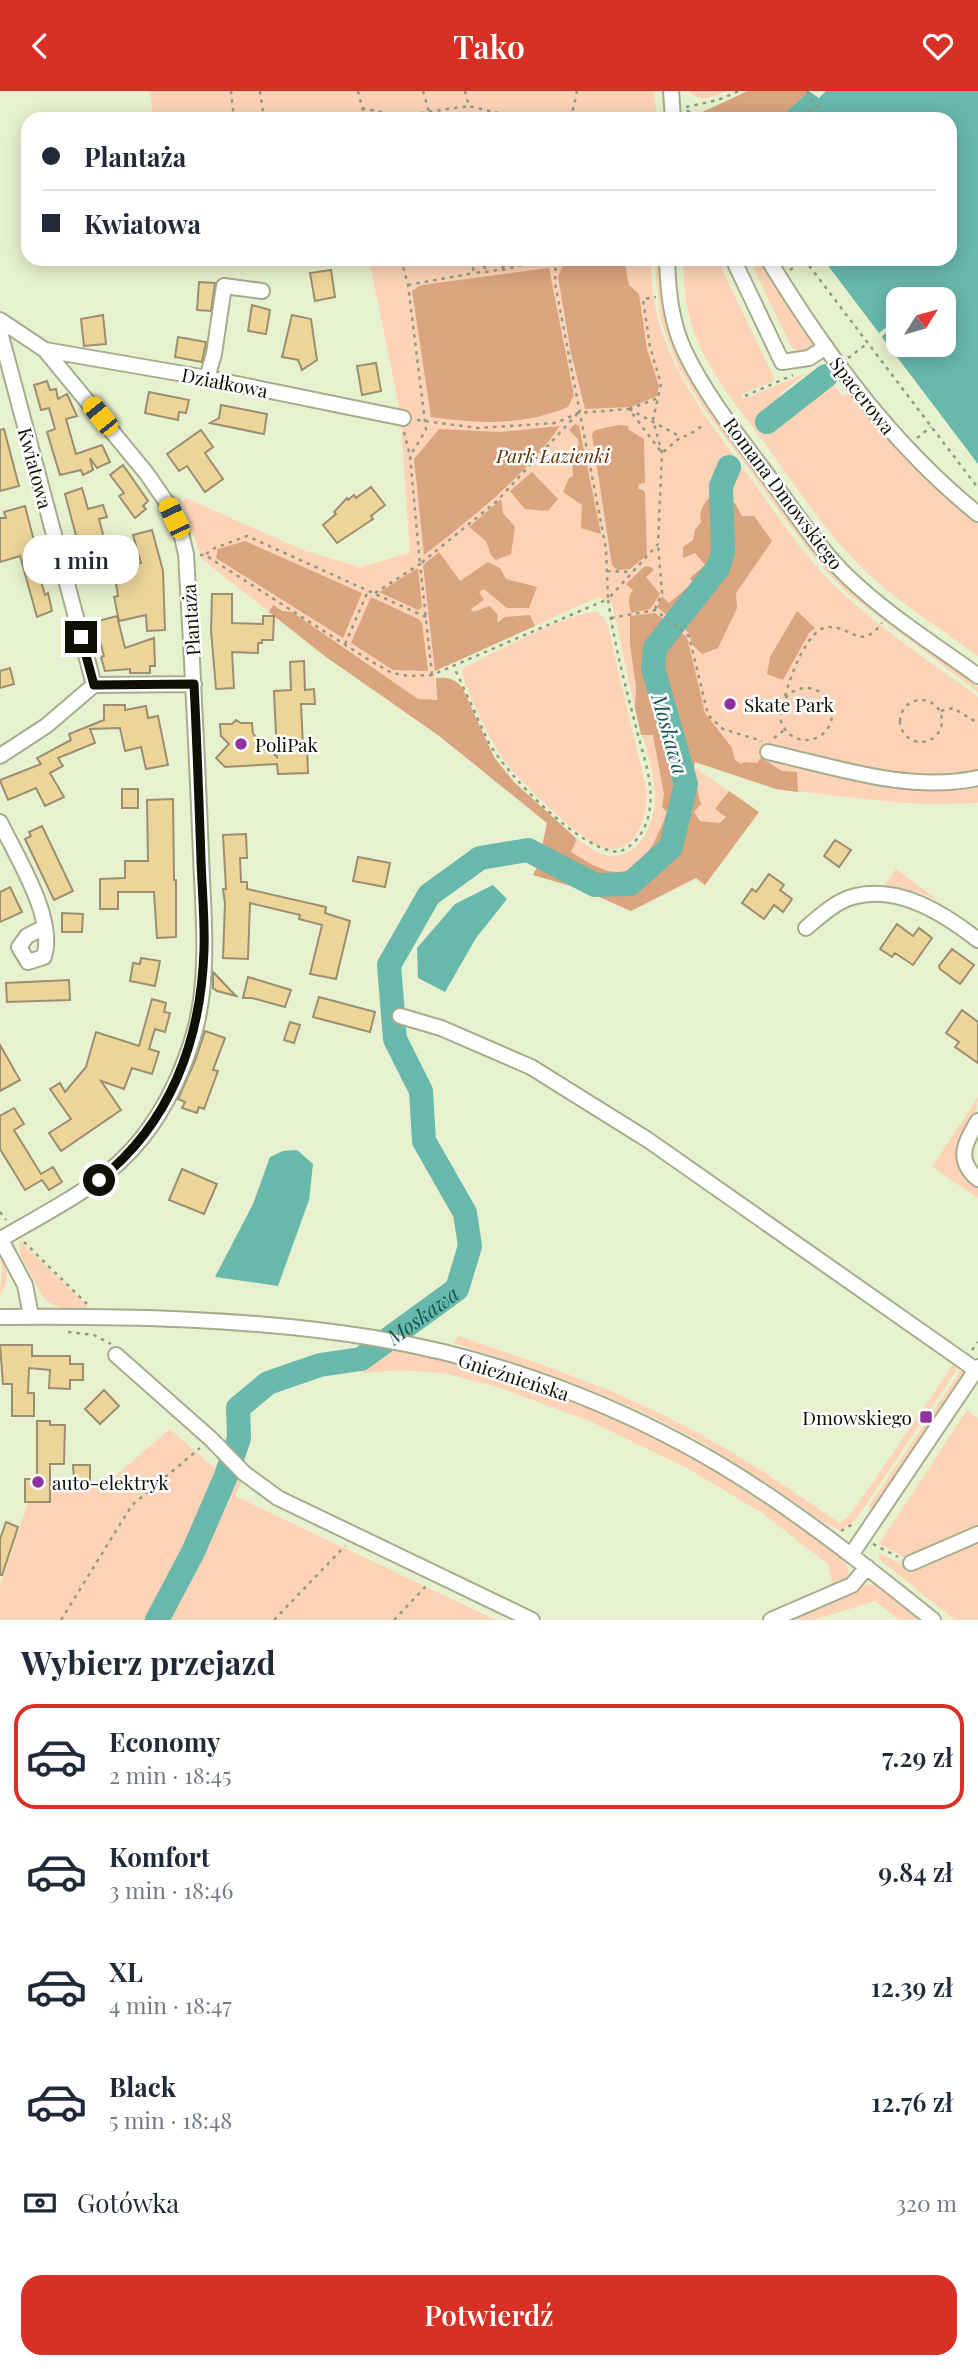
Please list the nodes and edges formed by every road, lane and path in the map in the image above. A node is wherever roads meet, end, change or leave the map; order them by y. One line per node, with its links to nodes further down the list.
1 (231, 91): 15 (path)
2 (260, 91): 16 (path)
3 (358, 91): 12 (path)
4 (423, 91): 19 (path)
5 (465, 91): 11 (path)
6 (577, 91): 22 (path)
7 (671, 91): 23 (street)
8 (739, 91): 24 (path)
9 (807, 91): 13 (path)
10 (820, 105): 13 (path)
11 (469, 106): 20 (path); 21 (path)
12 (362, 108): 17 (path); 18 (path)
13 (815, 108): 14 (path)
14 (808, 111)
15 (233, 112)
16 (263, 112)
17 (363, 112)
18 (380, 112)
19 (429, 112)
20 (435, 112)
21 (494, 112)
22 (572, 112)
23 (672, 112)
24 (690, 112)
25 (403, 266): 38 (path)
26 (472, 266): 37 (path)
27 (484, 266): 36 (path)
28 (505, 266): 35 (path)
29 (515, 266): 35 (path)
30 (556, 266): 52 (path)
31 (667, 266): 77 (street, Romana Dmowskiego)
32 (736, 266): 44 (street)
33 (773, 266): 44 (street, Spacerowa)
34 (809, 266): 43 (path)
35 (498, 270): 36 (path)
36 (488, 271): 37 (path)
37 (474, 273): 38 (path)
38 (408, 285): 55 (path)
39 (262, 292): 48 (street)
40 (656, 297): 50 (path)
41 (0, 320): 45 (street, Plantaża)
42 (0, 332): 79 (street, Kwiatowa)
43 (867, 342): 46 (path); 59 (path)
44 (826, 347): 46 (street, Spacerowa)
45 (45, 350): 48 (street, Działkowa); 62 (street, Plantaża)
46 (839, 365): 60 (street, Spacerowa)
47 (793, 375): 49 (path)
48 (207, 378): 53 (street, Działkowa)
49 (744, 396)
50 (658, 398): 51 (path); 54 (path)
51 (629, 409): 52 (path); 54 (path); 58 (path)
52 (578, 413): 55 (path); 64 (path); 65 (path)
53 (403, 418)
54 (653, 420): 57 (path); 58 (path)
55 (424, 422): 64 (path)
56 (702, 426): 57 (path)
57 (681, 437): 58 (path)
58 (662, 453): 61 (path)
59 (978, 488)
60 (978, 514)
61 (658, 544): 66 (path); 70 (path)
62 (186, 554): 63 (path); 78 (street, Plantaża)
63 (205, 555): 67 (path); 74 (path)
64 (420, 564): 68 (path); 71 (path)
65 (607, 571): 66 (path); 69 (path)
66 (633, 572): 69 (path)
67 (368, 591): 68 (path); 74 (path)
68 (374, 594): 71 (path)
69 (608, 599): 72 (path); 75 (path)
70 (655, 610): 72 (path); 83 (path)
71 (426, 617): 76 (path)
72 (611, 618): 75 (path)
73 (882, 623): 80 (path)
74 (345, 644): 76 (path)
75 (454, 667): 76 (path)
76 (432, 675)
77 (978, 676)
78 (194, 684): 79 (street); 95 (street, Plantaża)
79 (94, 685): 85 (street)
80 (785, 697): 83 (path); 83 (path)
81 (940, 712): 81 (path); 82 (path)
82 (978, 723)
83 (784, 730)
84 (768, 752): 86 (street)
85 (0, 756)
86 (978, 778)
87 (0, 822): 88 (street)
88 (46, 927)
89 (806, 928): 90 (street)
90 (978, 940)
91 (400, 1016): 102 (street)
92 (978, 1121): 93 (street)
93 (978, 1179)
94 (26, 1236): 96 (path)
95 (0, 1239): 97 (street)
96 (92, 1308)
97 (31, 1316): 98 (street, Gnieźnieńska); 107 (street, Gnieźnieńska)
98 (0, 1317)
99 (62, 1332): 100 (path)
100 (94, 1335)
101 (116, 1355): 103 (street)
102 (977, 1368): 107 (street)
103 (215, 1443): 104 (street); 111 (path)
104 (356, 1534): 110 (street); 112 (path)
105 (978, 1534): 108 (street)
106 (872, 1543): 108 (path)
107 (851, 1555): 109 (street, Gnieźnieńska)
108 (911, 1563)
109 (867, 1567): 115 (street); 116 (street, Gnieźnieńska)
110 (437, 1575): 113 (path); 114 (street)
111 (61, 1620)
112 (274, 1620)
113 (394, 1620)
114 (532, 1620)
115 (771, 1620)
116 (933, 1620)

